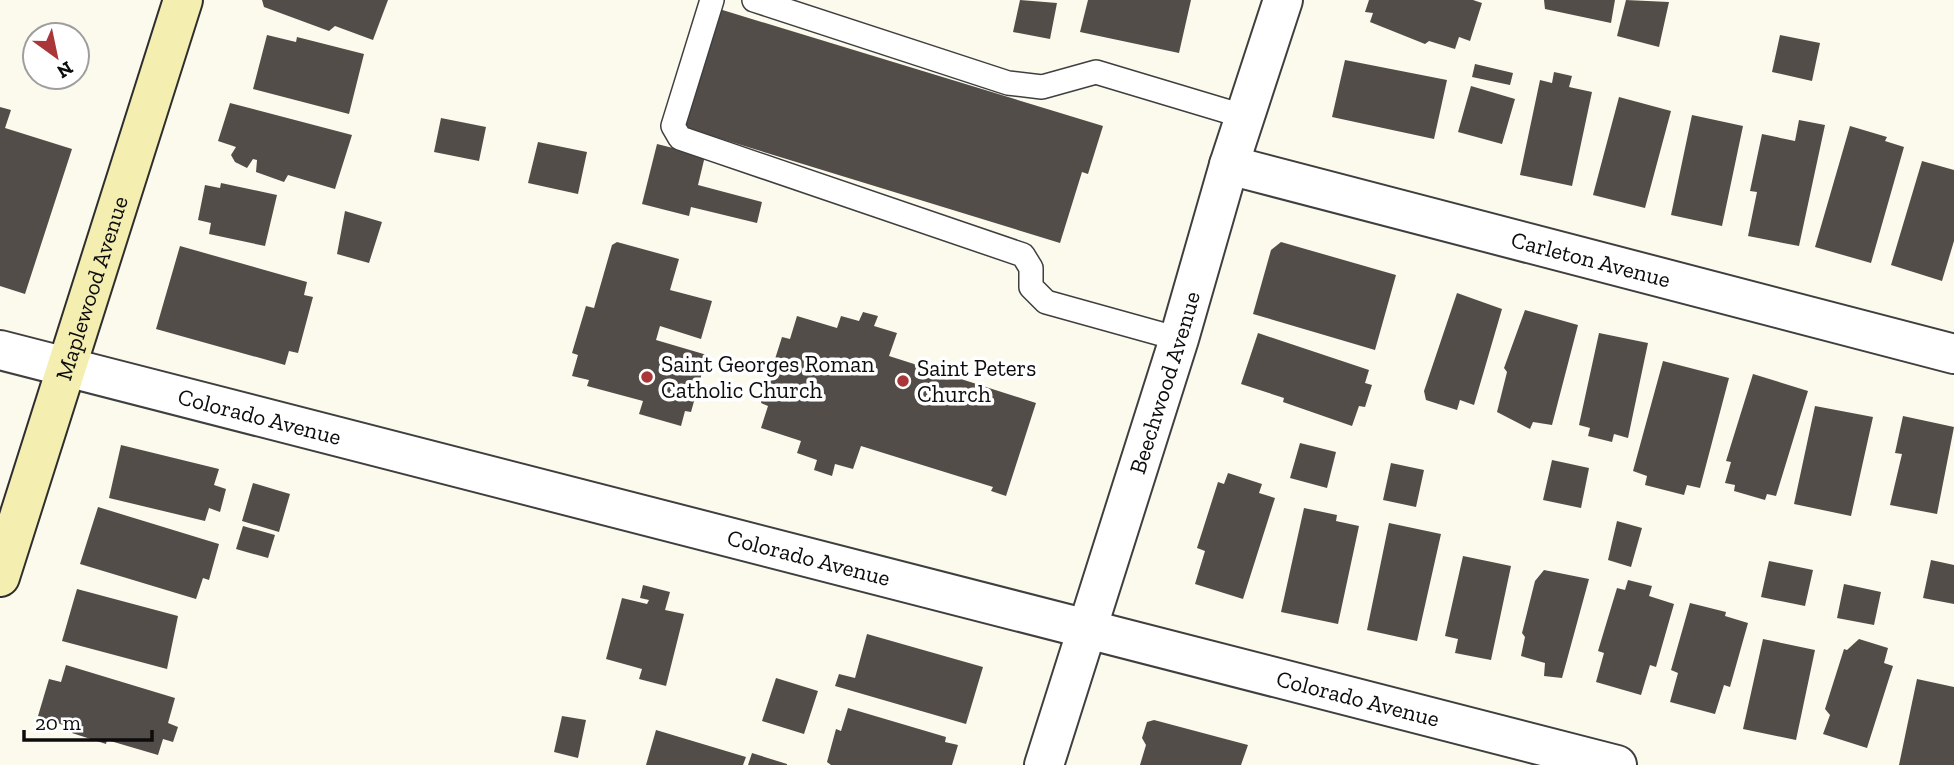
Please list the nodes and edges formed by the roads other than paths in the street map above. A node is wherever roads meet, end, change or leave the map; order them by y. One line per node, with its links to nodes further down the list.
1 (183, 0): 10 (street, Maplewood Avenue)
2 (712, 0): 7 (lane)
3 (754, 0): 5 (lane)
4 (1283, 0): 5 (street, Beechwood Avenue)
5 (1246, 117): 6 (street, Beechwood Avenue)
6 (1229, 165): 7 (street, Beechwood Avenue); 9 (street, Carleton Avenue)
7 (1179, 339): 12 (street, Beechwood Avenue)
8 (0, 349): 10 (street, Colorado Avenue)
9 (1954, 354)
10 (66, 367): 11 (street, Maplewood Avenue); 12 (street, Colorado Avenue)
11 (0, 577)
12 (1087, 631): 13 (street, Beechwood Avenue); 14 (street, Colorado Avenue)
13 (1044, 765)
14 (1617, 765)

